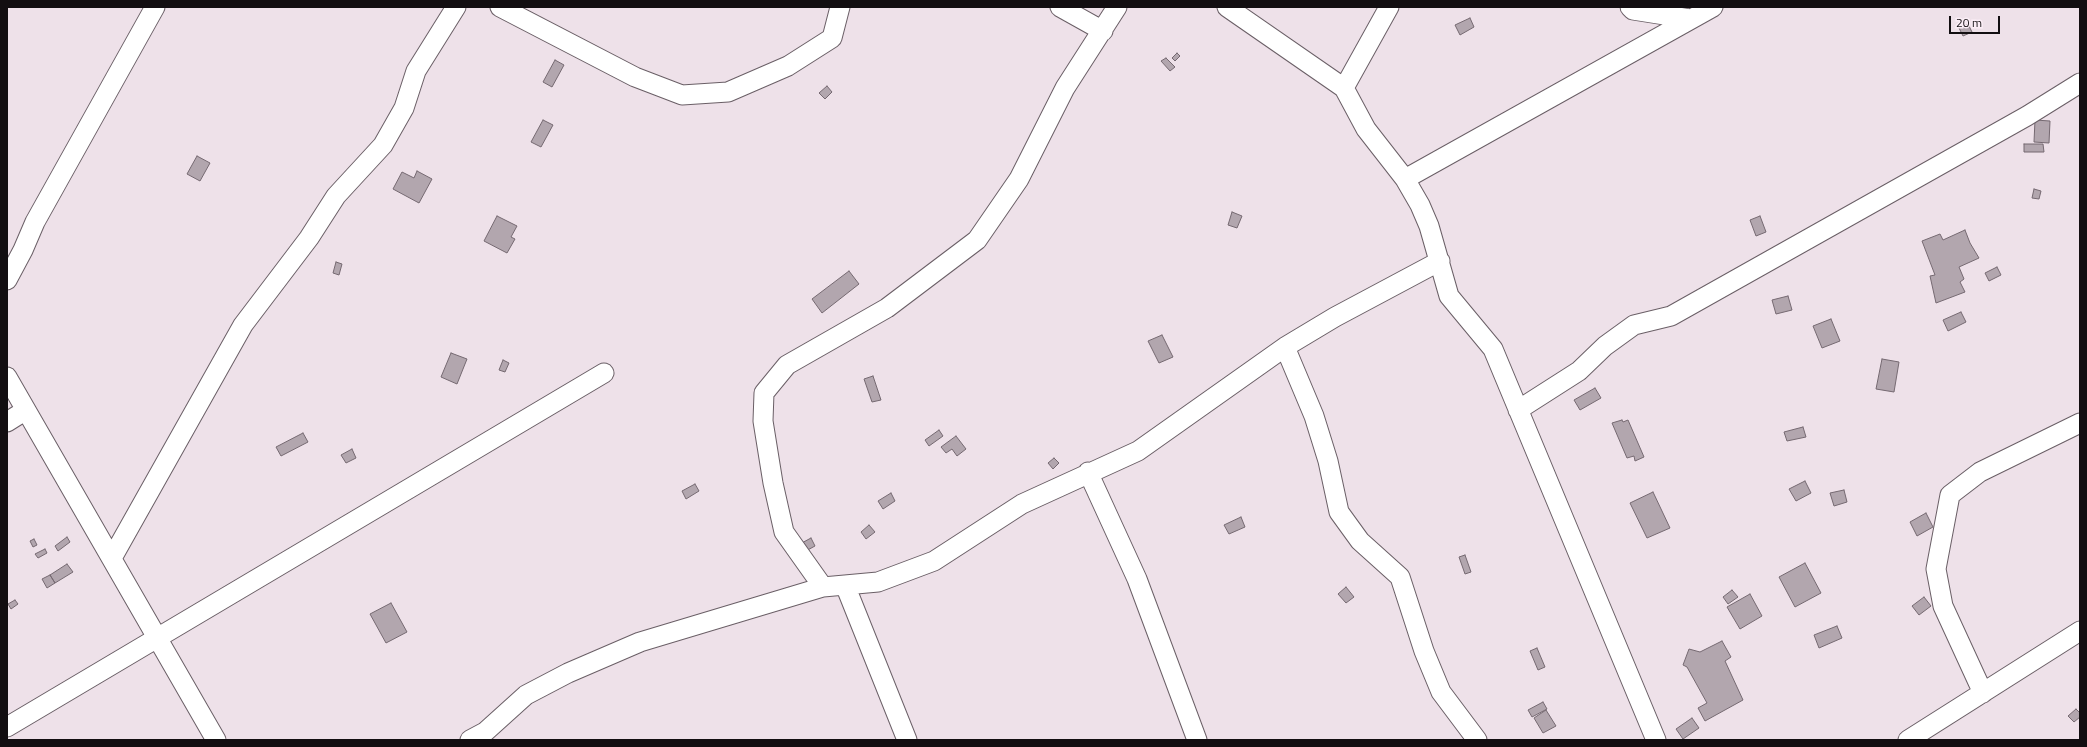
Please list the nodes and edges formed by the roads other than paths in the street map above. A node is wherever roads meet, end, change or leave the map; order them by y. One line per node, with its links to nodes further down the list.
1 (155, 7): 17 (street)
2 (456, 7): 26 (street)
3 (500, 7): 4 (street)
4 (840, 7)
5 (1060, 7): 12 (street)
6 (1117, 7): 12 (street)
7 (1228, 7): 14 (street)
8 (1389, 7): 14 (street)
9 (1630, 7): 11 (street)
10 (1713, 7): 11 (street)
11 (1690, 19): 15 (street)
12 (1103, 31): 28 (street)
13 (2080, 83): 22 (street)
14 (1344, 88): 15 (street)
15 (1404, 179): 16 (street)
16 (1440, 261): 18 (street); 22 (street)
17 (7, 280)
18 (1285, 347): 25 (street); 37 (street)
19 (604, 373): 30 (street)
20 (7, 377): 21 (street)
21 (26, 410): 23 (street); 26 (street)
22 (1518, 410): 38 (street)
23 (7, 422)
24 (2080, 423): 31 (street)
25 (1088, 472): 27 (street); 36 (street)
26 (112, 558): 30 (street)
27 (845, 585): 28 (street); 35 (street)
28 (823, 587): 34 (street)
29 (2080, 631): 31 (street)
30 (157, 637): 32 (street); 33 (street)
31 (1983, 693): 39 (street)
32 (7, 728)
33 (216, 740)
34 (470, 740)
35 (907, 740)
36 (1197, 740)
37 (1477, 740)
38 (1656, 740)
39 (1908, 740)

